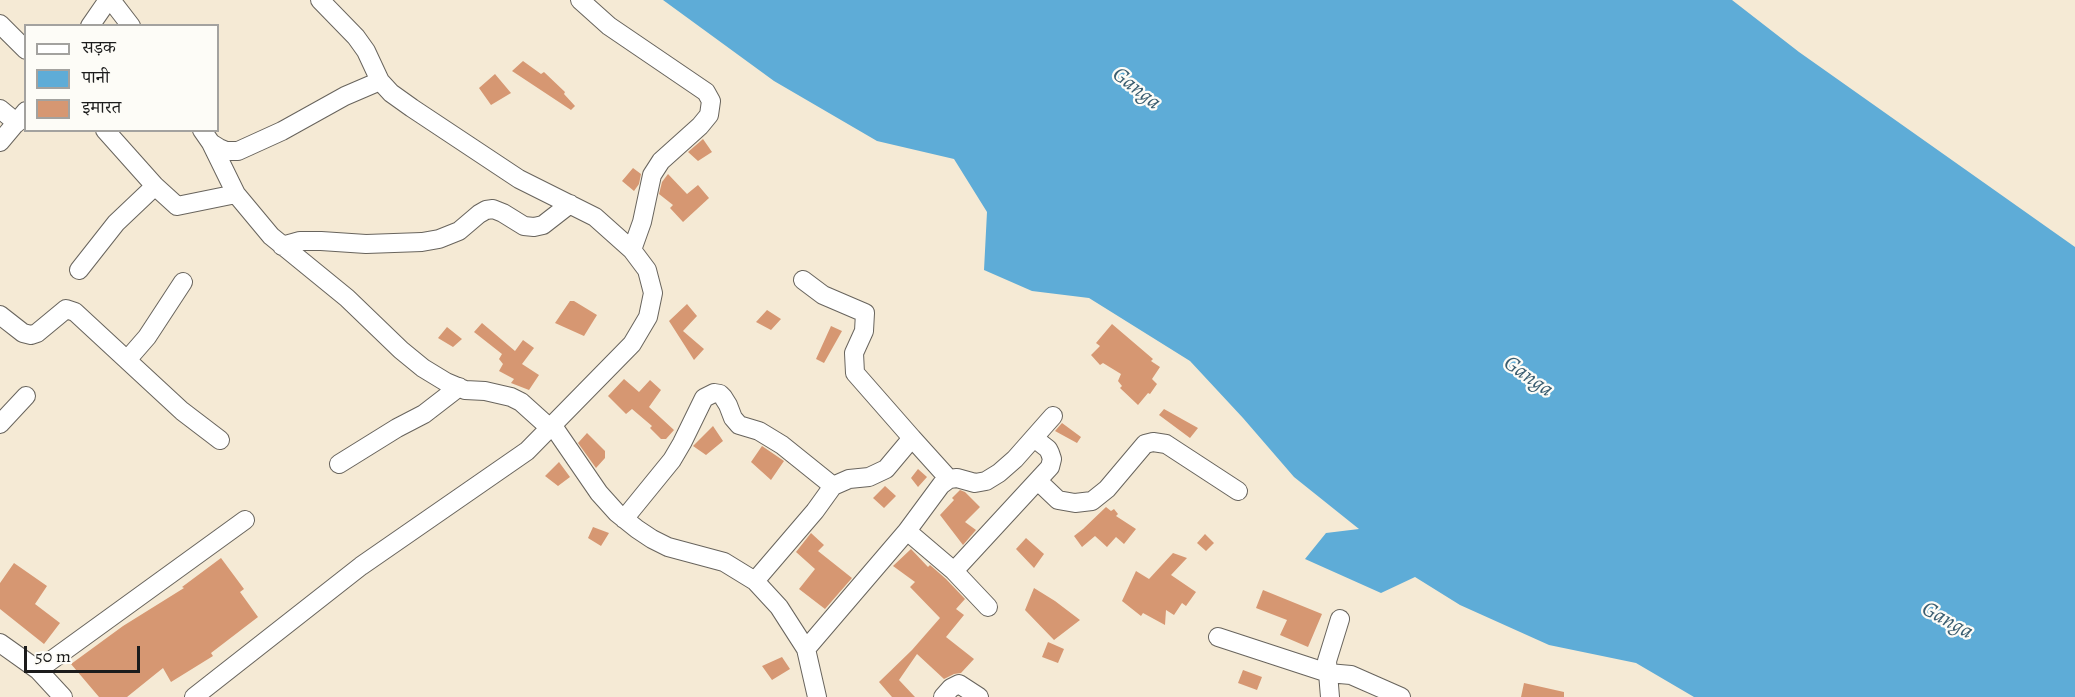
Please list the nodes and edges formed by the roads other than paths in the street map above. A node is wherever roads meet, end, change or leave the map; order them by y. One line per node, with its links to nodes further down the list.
1 (110, 0): 5 (street); 6 (street)
2 (320, 0): 8 (street)
3 (580, 0): 18 (street)
4 (0, 24): 7 (street)
5 (92, 24)
6 (129, 24)
7 (24, 48)
8 (380, 81): 12 (street); 16 (street)
9 (0, 109): 10 (street)
10 (21, 117): 13 (street)
11 (107, 132): 14 (street)
12 (206, 137): 15 (street)
13 (0, 142)
14 (155, 186): 15 (street); 19 (street)
15 (236, 194): 17 (street)
16 (570, 204): 17 (street); 18 (street)
17 (282, 246): 24 (street)
18 (632, 250): 28 (street)
19 (79, 270)
20 (803, 280): 29 (street)
21 (183, 282): 23 (street)
22 (0, 315): 23 (street)
23 (127, 360): 31 (street)
24 (459, 387): 28 (street); 32 (street)
25 (26, 396): 27 (street)
26 (1053, 416): 30 (street)
27 (0, 424)
28 (552, 427): 37 (street); 51 (street)
29 (912, 438): 33 (street); 35 (street)
30 (1034, 438): 33 (street); 34 (street)
31 (219, 440)
32 (339, 465)
33 (949, 479): 39 (street)
34 (1038, 481): 36 (street); 40 (street)
35 (833, 486): 37 (street); 41 (street)
36 (1238, 491)
37 (624, 519): 41 (street)
38 (245, 520): 47 (street)
39 (907, 531): 40 (street); 46 (street)
40 (954, 571): 42 (street)
41 (755, 581): 46 (street)
42 (988, 606)
43 (1340, 619): 48 (street)
44 (1218, 636): 48 (street)
45 (0, 643): 47 (street)
46 (806, 649): 52 (street)
47 (38, 670): 50 (street)
48 (1328, 673): 49 (street); 55 (street)
49 (1390, 695)
50 (63, 697)
51 (194, 697)
52 (817, 697)
53 (943, 697): 54 (street)
54 (979, 697)
55 (1330, 697)

